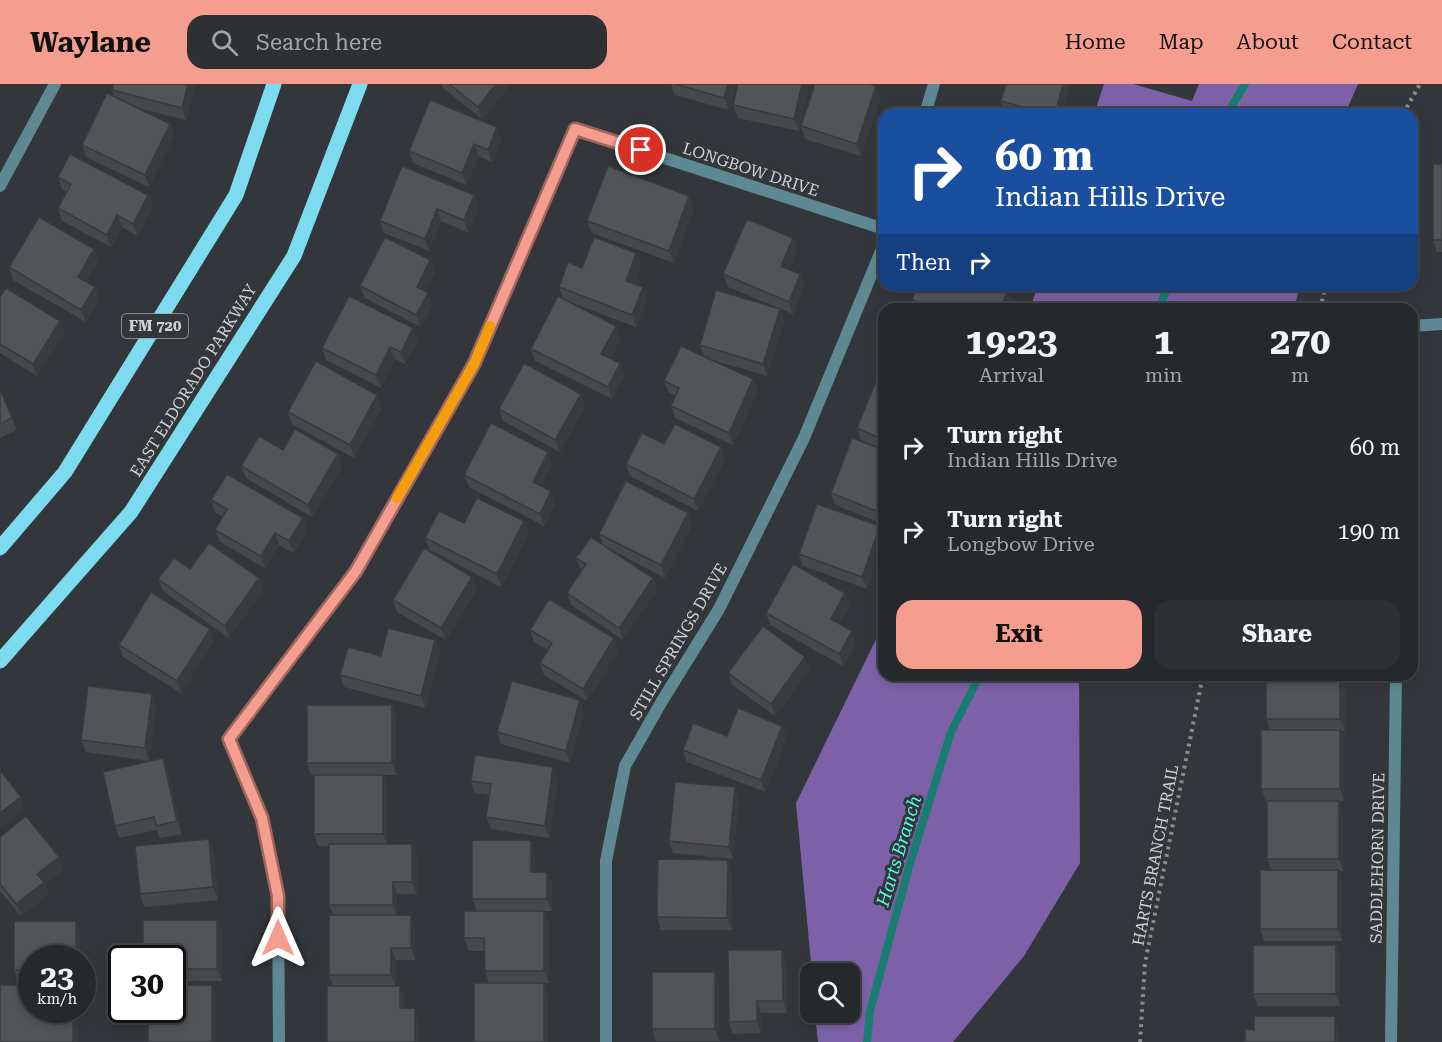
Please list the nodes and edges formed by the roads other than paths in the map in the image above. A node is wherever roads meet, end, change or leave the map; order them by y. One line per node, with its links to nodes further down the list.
1 (55, 84): 6 (street)
2 (274, 84): 11 (main road, FM 720)
3 (360, 84): 12 (main road, EAST ELDORADO PARKWAY)
4 (934, 84): 5 (street)
5 (927, 108)
6 (0, 186)
7 (878, 227): 14 (street, LONGBOW DRIVE)
8 (878, 258): 15 (street, STILL SPRINGS DRIVE)
9 (1442, 324): 10 (street)
10 (1418, 326)
11 (0, 548)
12 (0, 661)
13 (1396, 681): 16 (street, SADDLEHORN DRIVE)
14 (279, 1042)
15 (606, 1042)
16 (1391, 1042)

